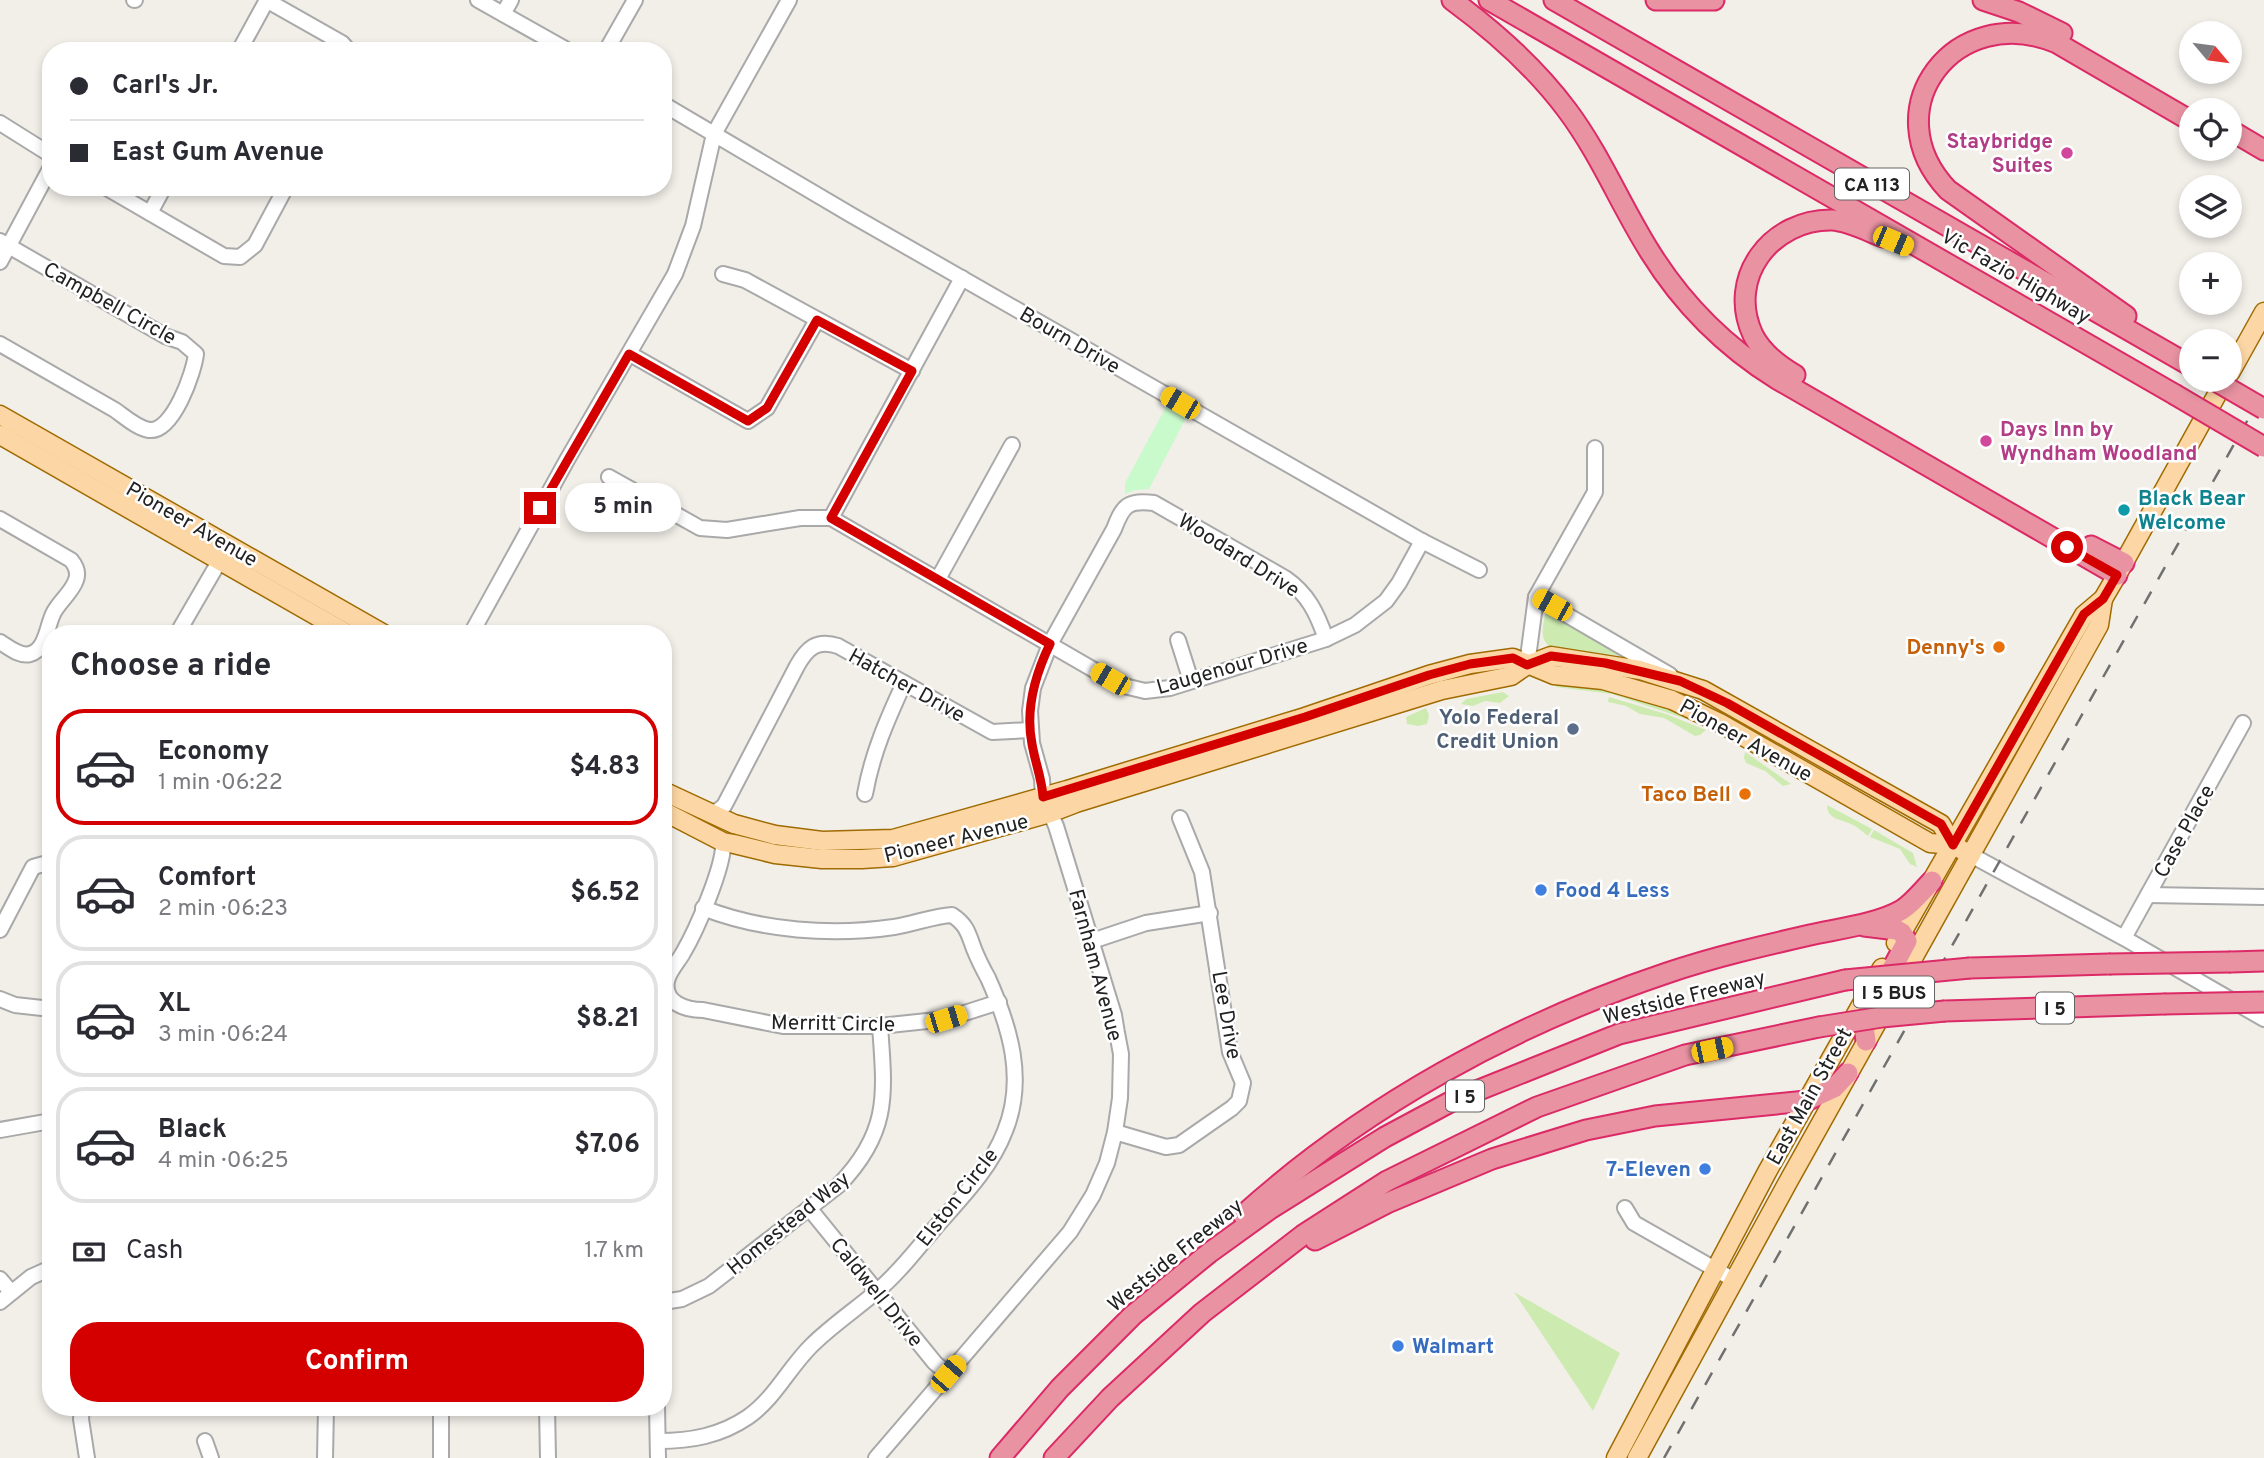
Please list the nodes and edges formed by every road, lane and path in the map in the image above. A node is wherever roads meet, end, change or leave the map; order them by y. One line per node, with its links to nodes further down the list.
1 (267, 0): 13 (street); 14 (street)
2 (478, 0): 12 (street)
3 (511, 0): 12 (street)
4 (635, 0): 16 (street)
5 (789, 0): 21 (street)
6 (1451, 0): 59 (highway)
7 (1489, 0): 34 (highway, Vic Fazio Highway / CA 113)
8 (1554, 0): 43 (highway, Vic Fazio Highway / CA 113)
9 (1656, 0): 10 (highway)
10 (1714, 0)
11 (1983, 0): 17 (highway)
12 (503, 14): 15 (street)
13 (244, 42)
14 (340, 42)
15 (553, 42)
16 (611, 42)
17 (2179, 100)
18 (672, 109): 21 (street, Bourn Drive)
19 (2179, 114): 42 (highway)
20 (0, 123): 23 (street)
21 (715, 134): 36 (street, Bourn Drive); 41 (street)
22 (2242, 137): 24 (highway)
23 (42, 149)
24 (2264, 149)
25 (2242, 150): 26 (highway)
26 (2264, 163)
27 (42, 182): 32 (street)
28 (121, 196): 31 (street)
29 (159, 196): 31 (street)
30 (281, 196): 31 (street)
31 (150, 213)
32 (4, 244): 33 (street); 39 (street, Campbell Circle)
33 (0, 262)
34 (1962, 270): 51 (highway, Vic Fazio Highway / CA 113, bridge); 59 (highway)
35 (723, 274): 38 (street)
36 (962, 278): 44 (street); 57 (street, Bourn Drive)
37 (2264, 312): 40 (main road)
38 (817, 320): 41 (street); 44 (street)
39 (0, 344)
40 (2242, 351)
41 (629, 354): 68 (street)
42 (2179, 356)
43 (2179, 359)
44 (912, 371): 55 (street)
45 (2218, 392): 59 (main road, East Main Street)
46 (2235, 392): 47 (highway, bridge)
47 (2264, 409)
48 (0, 415): 67 (main road, Pioneer Avenue)
49 (0, 435): 58 (main road, Pioneer Avenue)
50 (1012, 445): 61 (street)
51 (2264, 447)
52 (1595, 448): 62 (street)
53 (609, 477): 55 (street)
54 (1128, 504): 69 (street, Woodard Drive); 73 (street, Farnham Avenue)
55 (831, 518): 61 (street, Laugenour Drive)
56 (0, 519): 64 (street)
57 (1422, 541): 60 (street, Bourn Drive); 69 (street, Laugenour Drive)
58 (220, 560): 65 (street); 66 (main road, Pioneer Avenue)
59 (2121, 569): 63 (main road, East Main Street)
60 (1479, 570)
61 (938, 579): 73 (street, Laugenour Drive)
62 (1536, 597): 75 (street); 77 (street)
63 (2103, 599): 74 (main road, East Main Street); 80 (main road, East Main Street)
64 (49, 625)
65 (182, 625)
66 (332, 625)
67 (368, 625)
68 (476, 625)
69 (1326, 639): 76 (street, Laugenour Drive)
70 (1178, 640): 76 (street)
71 (42, 641): 72 (street)
72 (0, 642)
73 (1050, 644): 76 (street, Laugenour Drive); 82 (street, Farnham Avenue)
74 (2062, 653): 80 (main road); 95 (main road, East Main Street)
75 (1527, 665): 77 (main road, Pioneer Avenue); 79 (main road, Pioneer Avenue); 83 (main road, Pioneer Avenue); 84 (main road, Pioneer Avenue)
76 (1191, 681)
77 (1680, 681): 85 (main road, Pioneer Avenue)
78 (904, 683): 82 (street, Hatcher Drive); 88 (street); 91 (street, Hatcher Drive)
79 (1403, 684): 83 (main road); 90 (main road, Pioneer Avenue)
80 (2051, 713): 96 (main road, East Main Street)
81 (2243, 723): 99 (street, Case Place)
82 (1030, 730): 90 (street, Farnham Avenue)
83 (1317, 730): 90 (main road, Pioneer Avenue)
84 (1737, 734): 85 (main road); 86 (main road, Pioneer Avenue)
85 (1792, 739): 87 (main road, Pioneer Avenue)
86 (1765, 750): 87 (main road); 95 (main road, Pioneer Avenue)
87 (1823, 757): 95 (main road, Pioneer Avenue)
88 (865, 794)
89 (672, 795): 91 (main road, Pioneer Avenue)
90 (1047, 805): 91 (main road, Pioneer Avenue); 94 (main road, Pioneer Avenue); 107 (street, Farnham Avenue)
91 (713, 814)
92 (672, 816): 94 (main road, Pioneer Avenue)
93 (1180, 818): 102 (street, Lee Drive)
94 (723, 842): 101 (street, Merritt Circle)
95 (1953, 845): 96 (main road, Pioneer Avenue); 98 (main road, East Main Street)
96 (1971, 855): 106 (street, Pioneer Avenue); 117 (main road, East Main Street / I 5 BUS)
97 (42, 864): 104 (street)
98 (1932, 881): 103 (highway); 105 (main road, East Main Street)
99 (2148, 894): 100 (street); 106 (street, Case Place)
100 (2264, 897)
101 (703, 908): 109 (street, Merritt Circle); 112 (street, Elston Circle)
102 (1210, 913): 107 (street); 122 (street, Lee Drive)
103 (1856, 925): 105 (highway); 134 (highway)
104 (0, 930)
105 (1902, 933): 117 (highway); 119 (main road, East Main Street)
106 (2124, 938): 115 (street, Pioneer Avenue)
107 (1092, 940): 122 (street, Farnham Avenue)
108 (2264, 961): 134 (highway, Westside Freeway / I 5, bridge)
109 (672, 972)
110 (0, 999): 114 (street)
111 (672, 999): 116 (street, Merritt Circle)
112 (999, 1002): 116 (street, Merritt Circle); 131 (street, Elston Circle)
113 (2264, 1002): 127 (highway, I 5, bridge)
114 (42, 1008)
115 (2264, 1019)
116 (880, 1027): 123 (street, Homestead Way)
117 (1866, 1041): 118 (main road, East Main Street / I 5 BUS)
118 (1848, 1073): 119 (highway); 129 (main road, East Main Street)
119 (1806, 1101): 125 (main road, East Main Street); 127 (highway)
120 (42, 1123): 121 (street)
121 (0, 1130)
122 (1115, 1132): 135 (street, Farnham Avenue)
123 (809, 1208): 131 (street, Caldwell Drive); 132 (street, Homestead Way)
124 (1625, 1208): 125 (street)
125 (1714, 1269): 129 (street); 152 (main road, East Main Street)
126 (42, 1272): 130 (street)
127 (1252, 1273): 151 (highway, I 5)
128 (0, 1279): 130 (street)
129 (1734, 1280): 153 (main road, East Main Street)
130 (11, 1292): 133 (street)
131 (876, 1292): 135 (street, Caldwell Drive); 142 (street, Elston Circle)
132 (672, 1301)
133 (0, 1303)
134 (1133, 1315): 150 (highway, Westside Freeway / I 5)
135 (948, 1374): 149 (street, Farnham Avenue)
136 (81, 1416): 143 (street)
137 (326, 1416): 145 (street)
138 (442, 1416): 146 (street)
139 (547, 1416): 147 (street)
140 (657, 1416): 142 (street)
141 (205, 1441): 144 (street)
142 (658, 1441): 148 (street)
143 (87, 1458)
144 (211, 1458)
145 (325, 1458)
146 (441, 1458)
147 (548, 1458)
148 (658, 1458)
149 (876, 1458)
150 (1000, 1458)
151 (1054, 1458)
152 (1616, 1458)
153 (1637, 1458)

